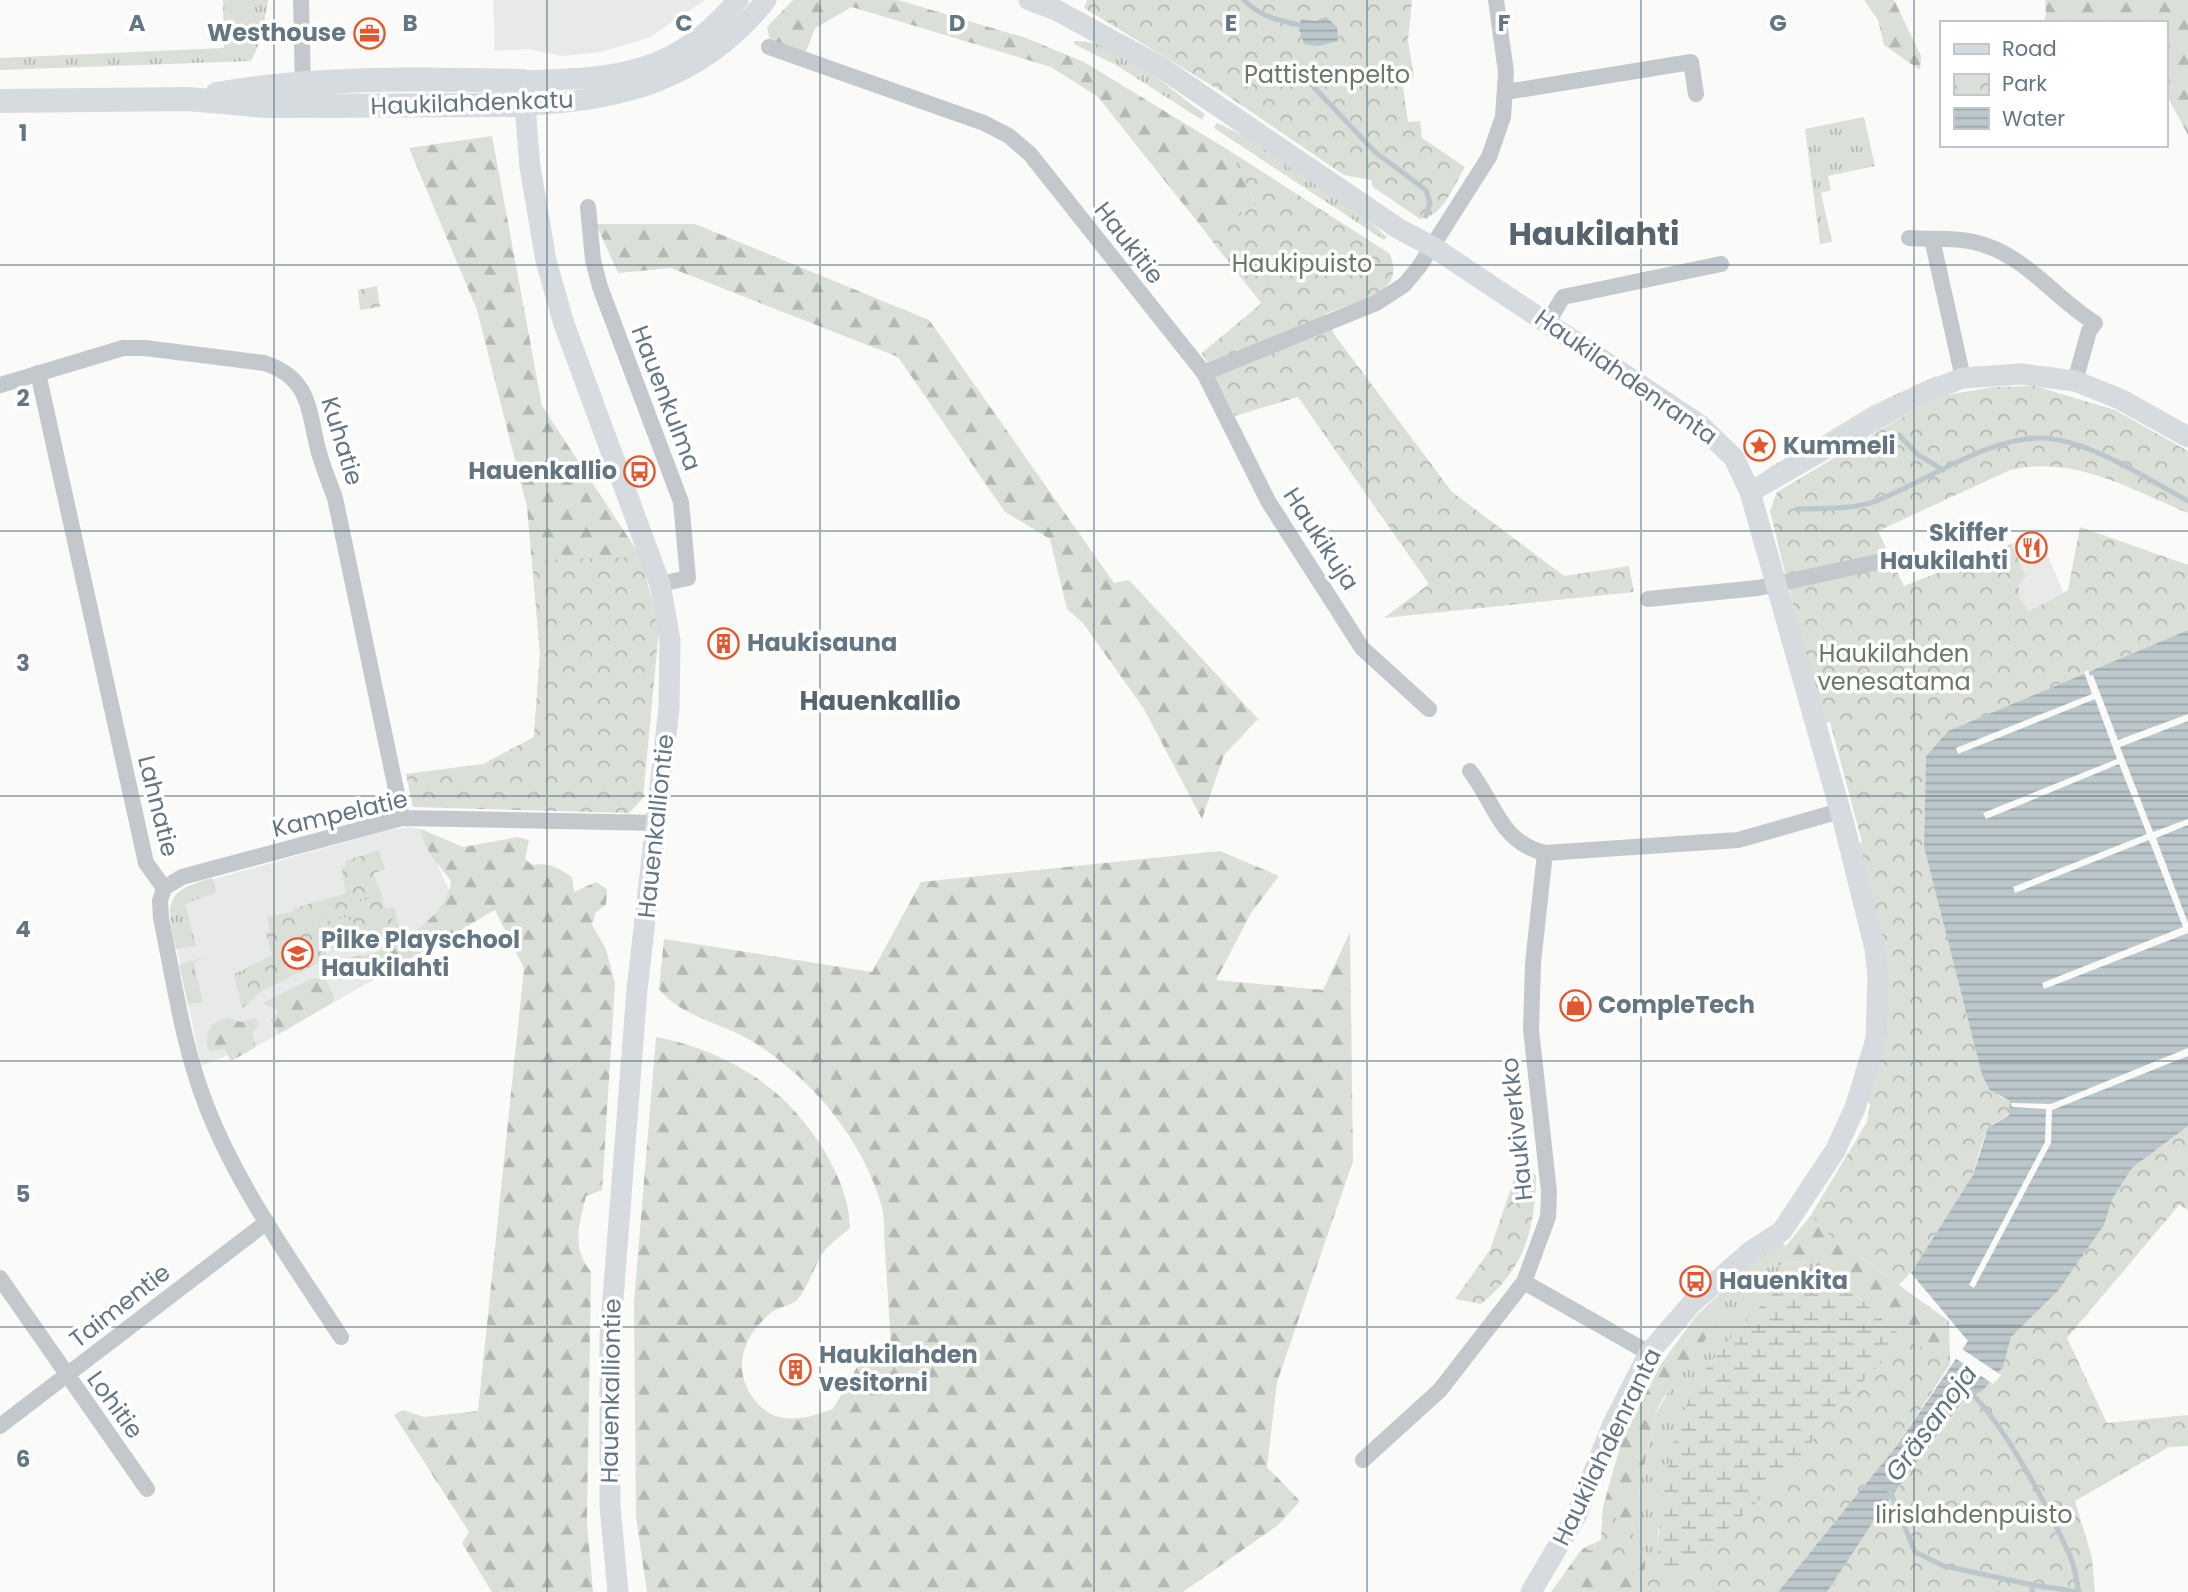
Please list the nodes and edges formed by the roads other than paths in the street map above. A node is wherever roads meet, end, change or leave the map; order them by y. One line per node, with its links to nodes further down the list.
1 (300, 0): 10 (street)
2 (738, 0): 8 (street, Haukilahdenkatu)
3 (766, 0): 8 (street, Haukilahdenkatu)
4 (1029, 0): 15 (street, Haukilahdenranta)
5 (1496, 0): 7 (street)
6 (769, 47): 19 (street, Haukitie)
7 (1506, 92): 9 (street); 15 (street)
8 (524, 93): 10 (main road, Haukilahdenkatu); 27 (street, Hauenkalliontie)
9 (1696, 94)
10 (303, 95): 11 (main road, Haukilahdenkatu)
11 (0, 101)
12 (588, 207): 27 (street, Hauenkulma)
13 (1909, 238): 14 (street)
14 (1932, 239): 20 (street); 21 (street)
15 (1433, 247): 17 (street, Haukilahdenranta); 19 (street)
16 (1721, 264): 17 (street)
17 (1548, 322): 24 (street, Haukilahdenranta)
18 (38, 373): 22 (street, Kuhatie); 32 (street, Kuhatie); 35 (street, Lahnatie)
19 (1204, 373): 29 (street, Haukikuja)
20 (1963, 378): 21 (street); 24 (street)
21 (2074, 381): 23 (street)
22 (0, 385)
23 (2188, 437)
24 (1750, 492): 26 (street, Haukilahdenranta)
25 (1882, 561): 26 (street)
26 (1777, 582): 28 (street); 31 (street, Haukilahdenranta)
27 (660, 584): 33 (street, Hauenkalliontie)
28 (1648, 599)
29 (1429, 709)
30 (1471, 771): 34 (street)
31 (1840, 811): 34 (street); 40 (street, Haukilahdenranta)
32 (402, 818): 33 (street, Kampelatie); 35 (street, Kampelatie)
33 (658, 823): 45 (street, Hauenkalliontie)
34 (1545, 853): 38 (street, Haukiverkko)
35 (164, 888): 36 (street, Lahnatie)
36 (267, 1222): 39 (street, Lahnatie); 41 (street, Taimentie)
37 (0, 1278): 41 (street, Lohitie)
38 (1524, 1282): 40 (street); 43 (street, Haukiverkko)
39 (341, 1337)
40 (1649, 1353): 46 (street, Haukilahdenranta)
41 (66, 1377): 42 (street, Taimentie); 44 (street, Lohitie)
42 (0, 1426)
43 (1363, 1460)
44 (147, 1489)
45 (618, 1592)
46 (1531, 1592)

